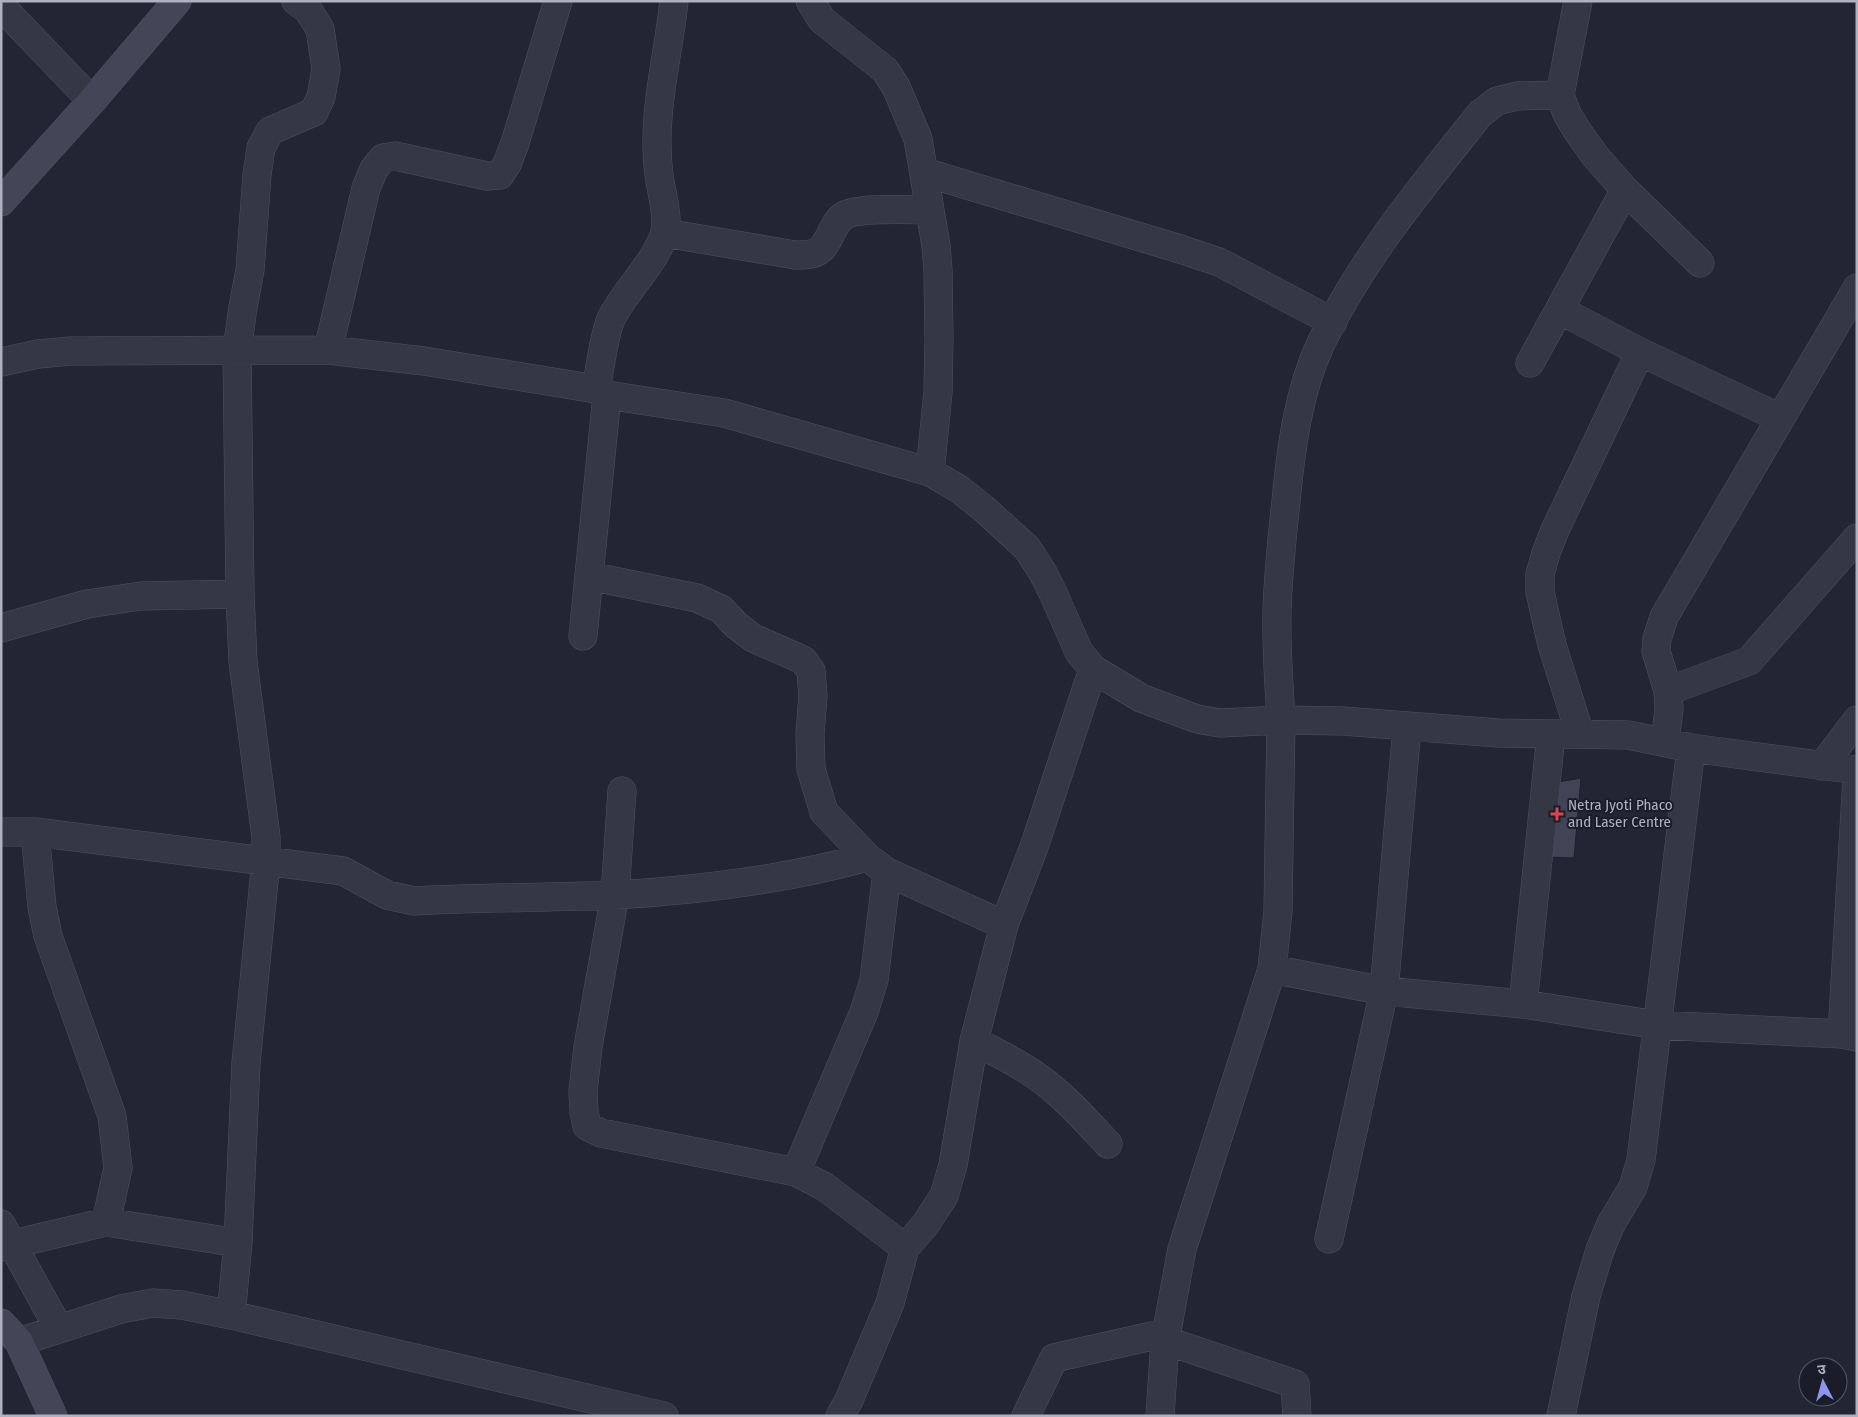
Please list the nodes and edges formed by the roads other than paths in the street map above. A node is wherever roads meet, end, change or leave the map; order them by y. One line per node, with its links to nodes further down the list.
1 (177, 1): 9 (main road)
2 (296, 1): 19 (street)
3 (558, 1): 20 (street)
4 (674, 1): 14 (street)
5 (810, 1): 10 (street)
6 (1578, 1): 8 (street)
7 (1, 6): 9 (street)
8 (1560, 95): 11 (street); 18 (street)
9 (92, 101): 12 (main road)
10 (924, 172): 13 (street); 18 (street)
11 (1625, 190): 15 (street); 17 (street)
12 (1, 202)
13 (930, 210): 14 (street); 26 (street)
14 (665, 233): 24 (street)
15 (1700, 263)
16 (1857, 288): 25 (street)
17 (1560, 310): 21 (street); 23 (street)
18 (1333, 322): 34 (street)
19 (237, 350): 20 (street); 22 (street); 29 (street)
20 (328, 350): 24 (street)
21 (1640, 352): 25 (street); 37 (street)
22 (1, 362)
23 (1530, 363)
24 (602, 392): 26 (street); 28 (street)
25 (1780, 418): 33 (street)
26 (930, 472): 32 (street)
27 (1857, 538): 33 (street)
28 (589, 576): 31 (street); 48 (street)
29 (240, 594): 30 (street); 47 (street)
30 (1, 628)
31 (583, 636)
32 (1093, 669): 34 (street); 50 (street)
33 (1668, 691): 39 (street)
34 (1281, 720): 36 (street); 51 (street)
35 (1857, 720): 41 (street)
36 (1407, 727): 38 (street); 52 (street)
37 (1580, 734): 38 (street); 39 (street)
38 (1550, 735): 53 (street)
39 (1665, 742): 40 (street)
40 (1691, 748): 41 (street); 54 (street)
41 (1822, 766): 42 (street)
42 (1857, 770)
43 (1857, 777): 55 (street)
44 (622, 791): 49 (street)
45 (1, 832): 46 (street)
46 (35, 832): 47 (street); 59 (street)
47 (266, 860): 49 (street); 62 (street)
48 (877, 864): 49 (street); 50 (street); 58 (street)
49 (614, 895): 58 (street)
50 (1004, 925): 56 (street)
51 (1272, 968): 52 (street); 67 (street)
52 (1384, 991): 53 (street); 61 (street)
53 (1523, 1004): 54 (street)
54 (1657, 1026): 55 (street); 74 (street)
55 (1849, 1036)
56 (974, 1041): 57 (street); 63 (street)
57 (1108, 1144)
58 (796, 1172): 63 (street)
59 (106, 1222): 60 (street); 62 (street)
60 (5, 1239): 65 (street)
61 (1329, 1239)
62 (238, 1243): 64 (street)
63 (905, 1248): 70 (street)
64 (231, 1315): 65 (street); 69 (street)
65 (59, 1330): 66 (street)
66 (10, 1333): 68 (main road)
67 (1165, 1341): 71 (street); 72 (street); 73 (street)
68 (54, 1416)
69 (664, 1416)
70 (840, 1416)
71 (1026, 1416)
72 (1160, 1416)
73 (1297, 1416)
74 (1561, 1416)

